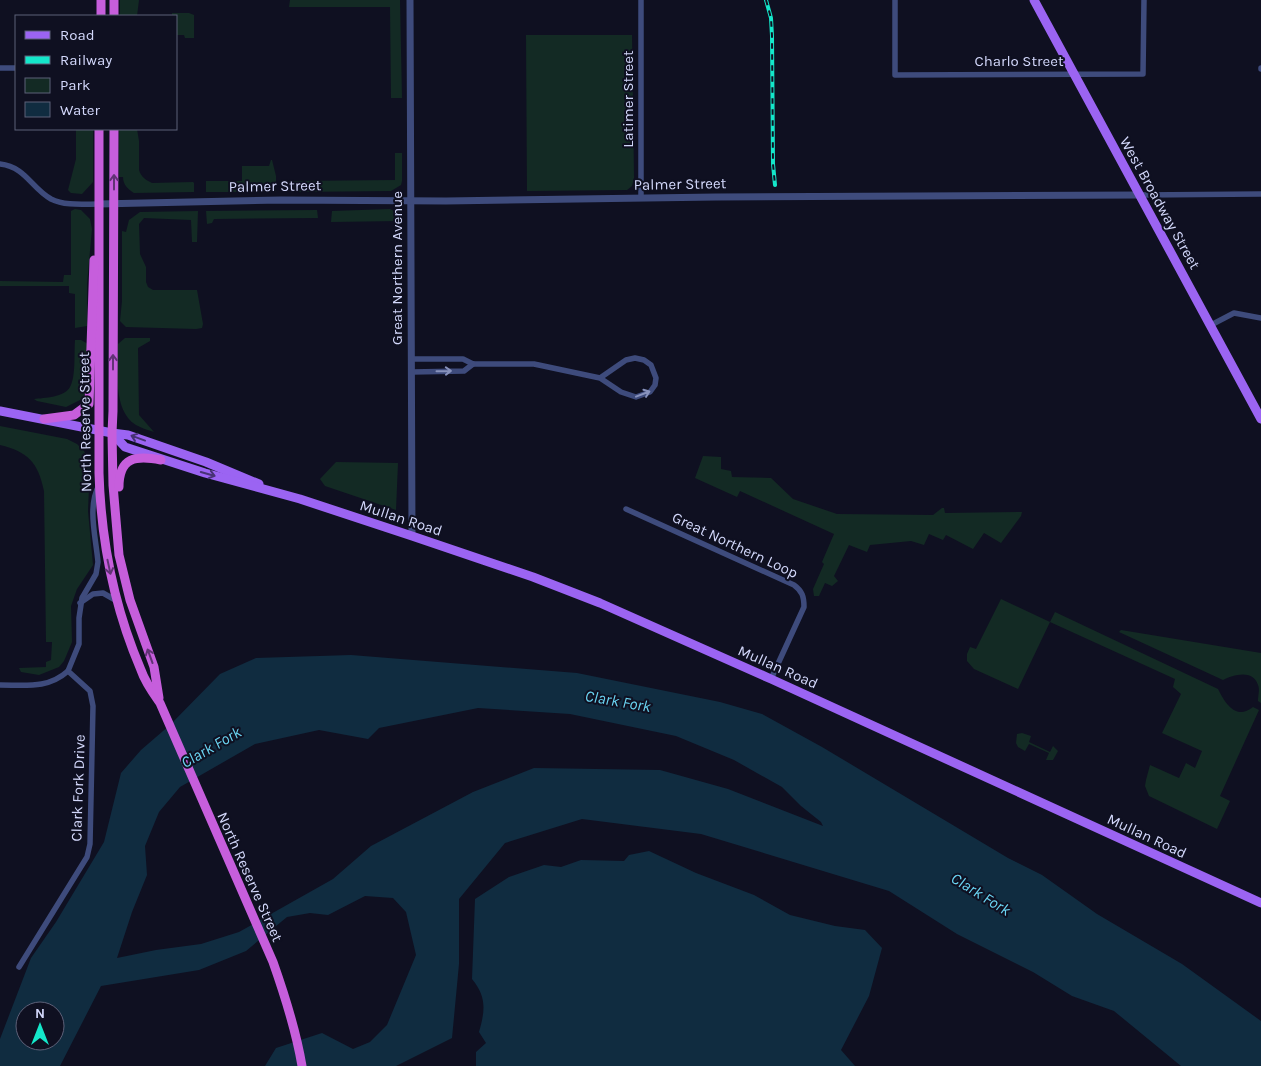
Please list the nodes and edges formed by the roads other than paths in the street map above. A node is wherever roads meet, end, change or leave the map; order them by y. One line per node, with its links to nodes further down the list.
1 (101, 0): 8 (highway)
2 (114, 0): 9 (highway)
3 (410, 0): 19 (street, Great Northern Avenue)
4 (641, 0): 18 (street, Latimer Street)
5 (895, 0): 12 (street, Charlo Street)
6 (1034, 0): 12 (main road, West Broadway Street)
7 (1144, 0): 12 (street, Charlo Street)
8 (101, 15)
9 (114, 15)
10 (0, 68): 11 (street)
11 (15, 68)
12 (1074, 73): 17 (main road, West Broadway Street)
13 (99, 130): 20 (highway, North Reserve Street)
14 (114, 130): 21 (highway, North Reserve Street, one-way to 14)
15 (0, 164): 20 (street)
16 (1261, 194): 17 (street, Palmer Street)
17 (1141, 195): 18 (street, Palmer Street); 24 (main road, West Broadway Street)
18 (641, 198): 19 (street, Palmer Street)
19 (410, 201): 21 (street, Palmer Street); 25 (street, Great Northern Avenue)
20 (98, 204): 21 (street, Palmer Street); 22 (highway, North Reserve Street)
21 (114, 205): 33 (highway, North Reserve Street, one-way to 21)
22 (99, 238): 30 (highway); 32 (highway, North Reserve Street)
23 (1261, 318): 24 (street)
24 (1211, 325): 31 (main road, West Broadway Street)
25 (412, 359): 26 (street); 27 (street, Great Northern Avenue)
26 (473, 364): 27 (street, one-way to 26); 28 (street)
27 (412, 372): 38 (street, Great Northern Avenue)
28 (600, 378): 28 (street, one-way to 28)
29 (0, 411): 30 (main road, Mullan Road)
30 (44, 419): 32 (main road, Mullan Road)
31 (1261, 419)
32 (98, 430): 33 (main road, Mullan Road); 35 (highway, North Reserve Street)
33 (112, 433): 34 (main road, Mullan Road); 36 (main road, Mullan Road, one-way to 33); 39 (highway, North Reserve Street)
34 (161, 460): 36 (main road, Mullan Road, one-way to 36); 39 (highway)
35 (99, 484): 40 (highway, North Reserve Street, one-way to 40); 41 (street)
36 (270, 490): 38 (main road, Mullan Road)
37 (626, 509): 43 (street, Great Northern Loop)
38 (412, 536): 43 (main road, Mullan Road)
39 (119, 554): 45 (highway, North Reserve Street, one-way to 39)
40 (117, 601): 41 (street); 45 (highway, North Reserve Street)
41 (80, 603): 42 (street)
42 (68, 671): 44 (street); 47 (street, Clark Fork Drive)
43 (770, 679): 46 (main road, Mullan Road)
44 (0, 685)
45 (160, 703): 48 (highway, North Reserve Street)
46 (1261, 903)
47 (19, 967)
48 (302, 1066)

